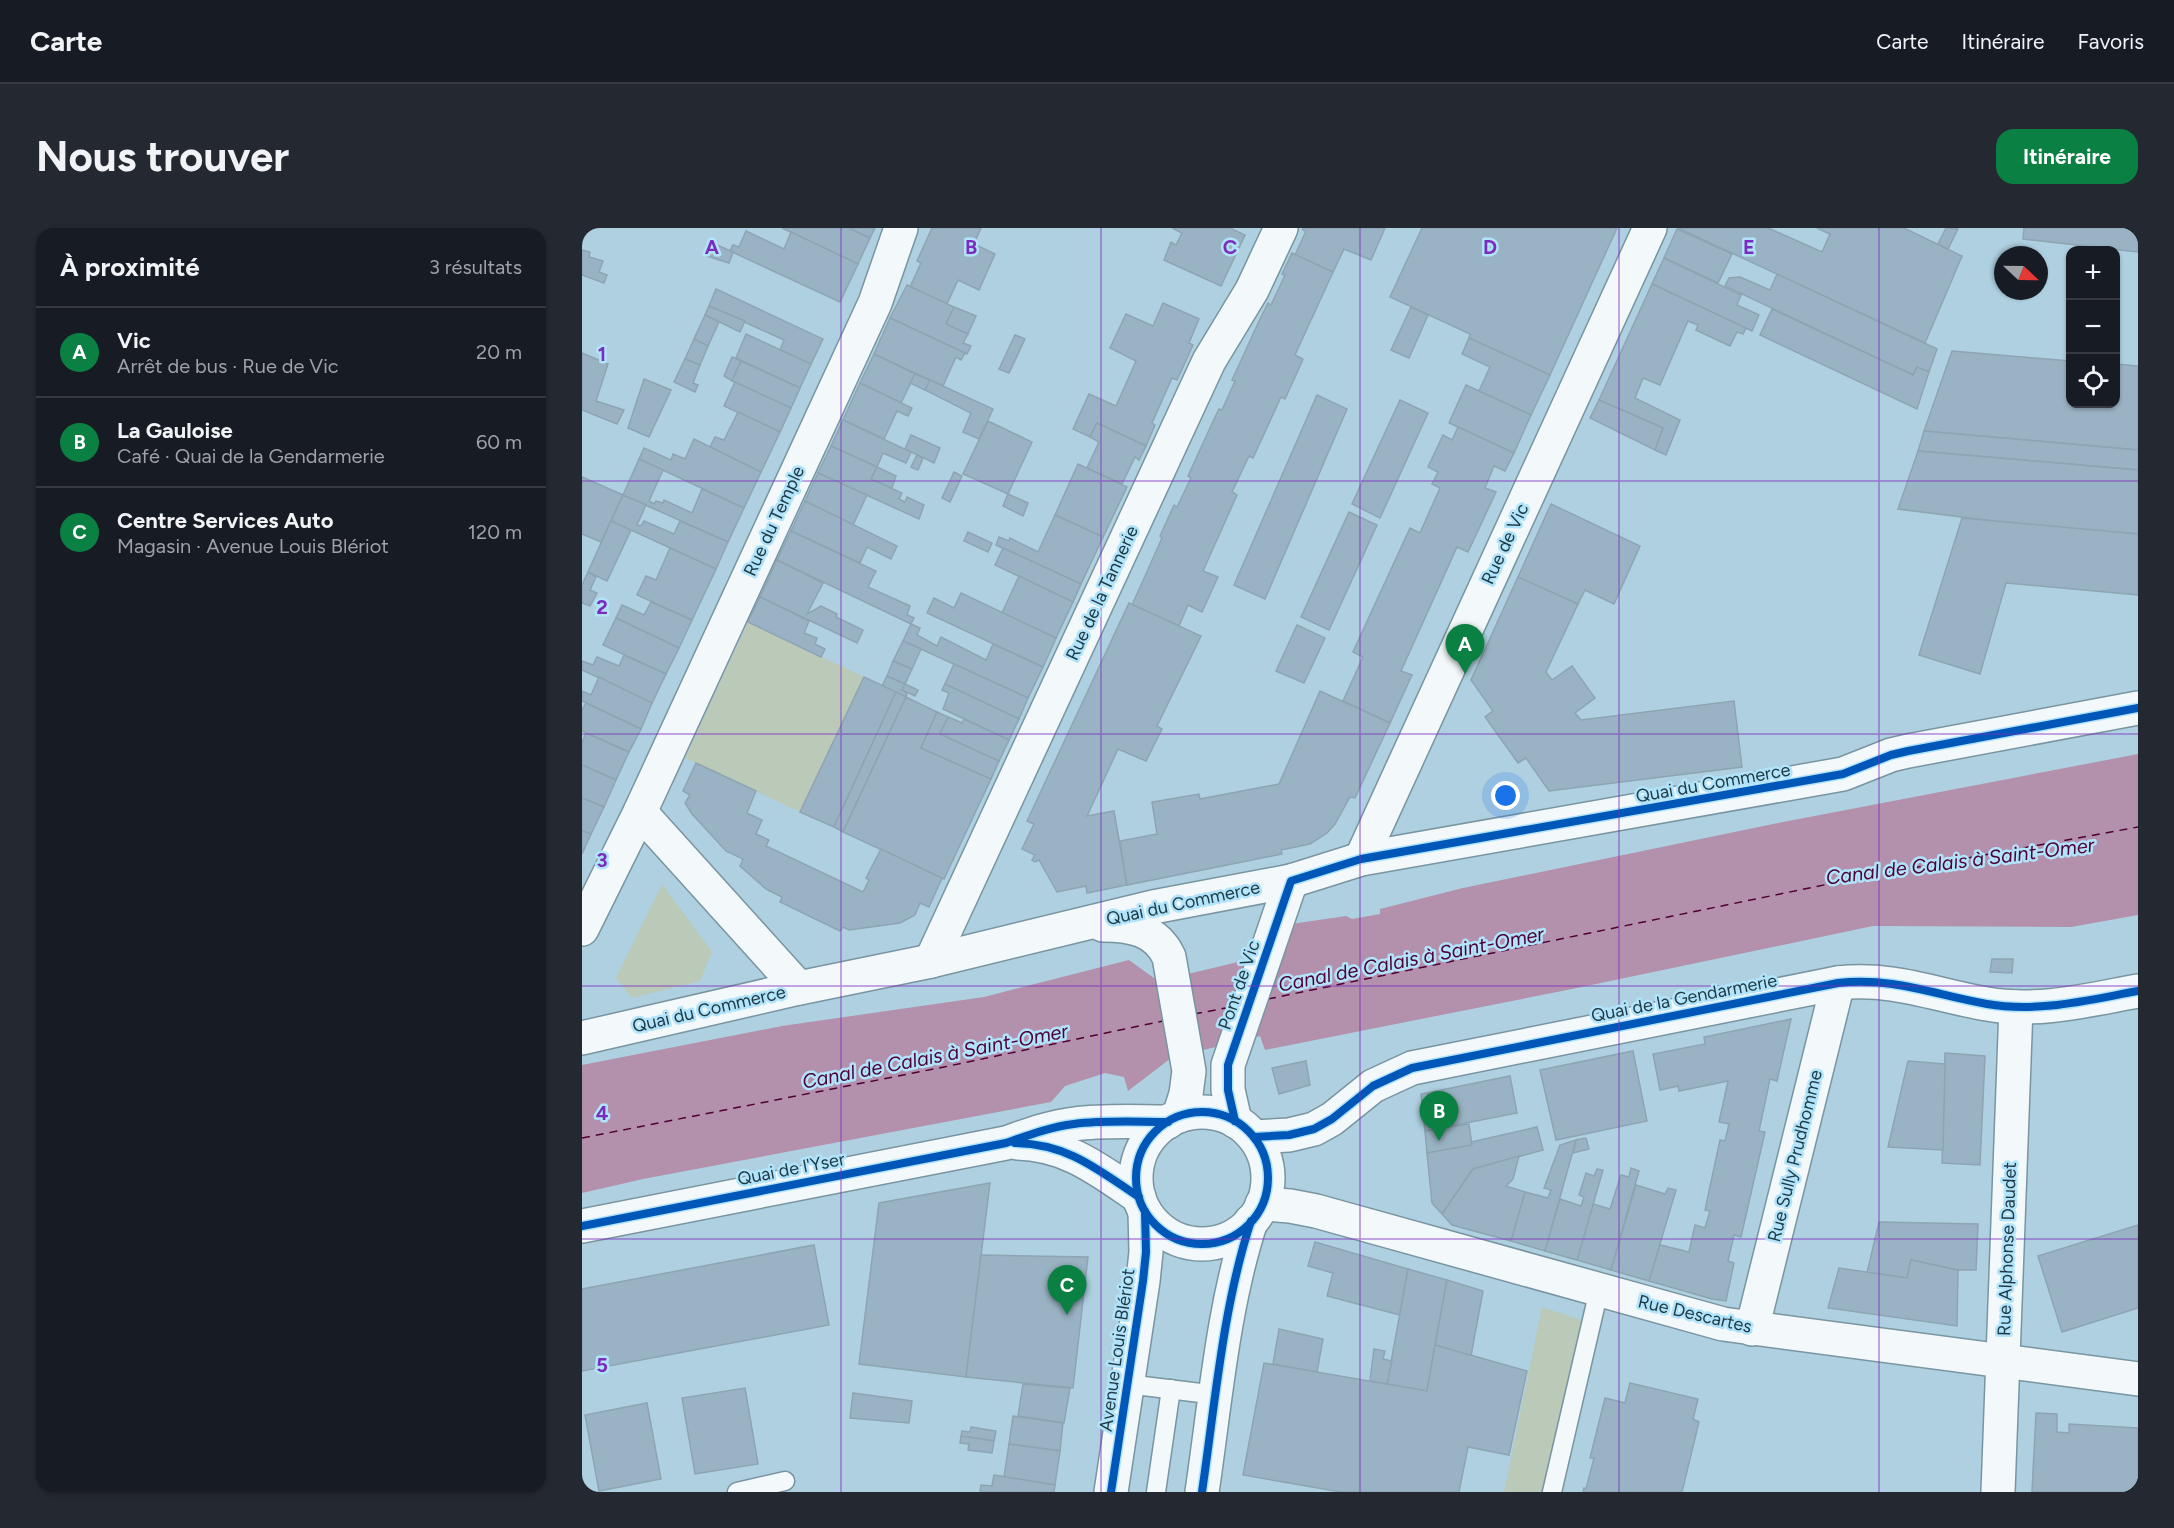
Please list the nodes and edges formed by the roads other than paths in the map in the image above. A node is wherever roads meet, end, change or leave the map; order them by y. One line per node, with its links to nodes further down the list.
1 (901, 228): 5 (street, Rue du Temple)
2 (1281, 228): 10 (street, Rue de la Tannerie)
3 (1650, 228): 6 (street, Rue de Vic)
4 (2138, 708): 6 (street, Quai du Commerce)
5 (640, 812): 9 (street, Rue du Temple); 12 (street)
6 (1361, 860): 7 (street, Quai du Commerce)
7 (1291, 881): 8 (street, Quai du Commerce); 17 (street, Pont de Vic)
8 (1086, 924): 10 (street, Quai du Commerce); 16 (street)
9 (582, 929)
10 (931, 961): 12 (street, Quai du Commerce)
11 (1838, 983): 14 (street, Quai de la Gendarmerie); 17 (street, Quai de la Gendarmerie); 23 (street, Rue Sully Prudhomme)
12 (799, 988): 15 (street, Quai du Commerce)
13 (2138, 990): 14 (street, Quai de la Gendarmerie)
14 (2016, 1007): 24 (street, Rue Alphonse Daudet)
15 (582, 1038)
16 (1173, 1119): 17 (street); 18 (street, Quai de l'Yser); 19 (street)
17 (1244, 1129): 20 (street)
18 (1006, 1143): 19 (street, Quai de l'Yser); 21 (street, Quai de l'Yser)
19 (1142, 1204): 20 (street); 26 (street, Avenue Louis Blériot)
20 (1256, 1213): 22 (street, Rue Descartes); 28 (street)
21 (582, 1226)
22 (1599, 1290): 23 (street, Rue Descartes); 34 (lane)
23 (1752, 1329): 24 (street, Rue Descartes)
24 (2003, 1362): 25 (street, Rue Descartes); 35 (street, Rue Alphonse Daudet)
25 (2138, 1379)
26 (1127, 1383): 27 (lane); 31 (street, Avenue Louis Blériot)
27 (1170, 1389): 28 (lane); 32 (lane)
28 (1216, 1395): 33 (street)
29 (785, 1481): 30 (lane)
30 (737, 1492)
31 (1111, 1492)
32 (1156, 1492)
33 (1202, 1492)
34 (1552, 1492)
35 (1998, 1492)

